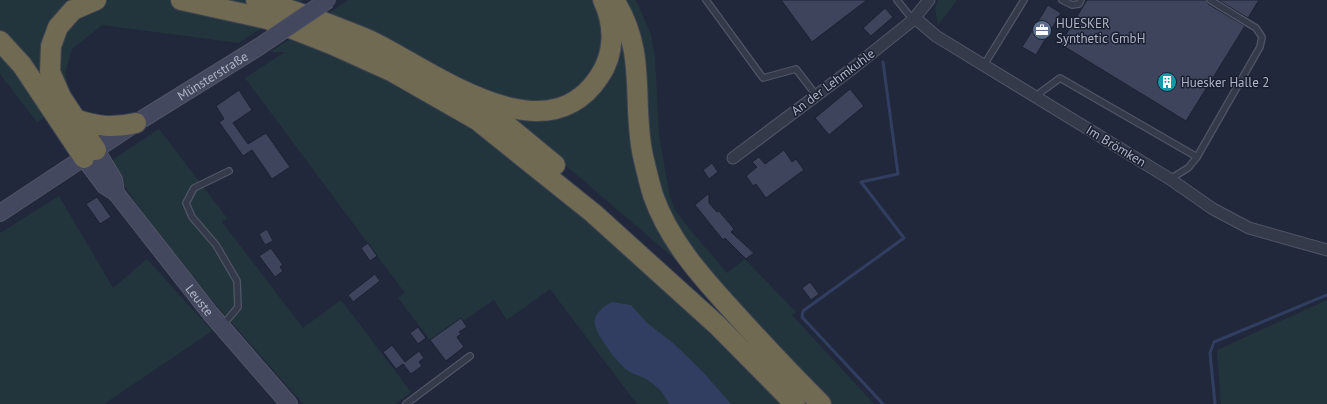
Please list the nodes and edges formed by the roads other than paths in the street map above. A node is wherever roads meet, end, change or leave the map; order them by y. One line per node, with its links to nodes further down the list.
1 (96, 0): 20 (highway)
2 (180, 0): 34 (highway)
3 (256, 0): 17 (highway)
4 (328, 0): 21 (main road, Münsterstraße, bridge)
5 (603, 0): 17 (highway)
6 (614, 0): 30 (highway)
7 (706, 0): 18 (lane)
8 (897, 0): 14 (lane)
9 (929, 0): 14 (street, An der Lehmkuhle)
10 (1024, 0): 16 (lane)
11 (1062, 0): 12 (lane)
12 (1081, 0)
13 (1210, 0): 23 (lane)
14 (914, 19): 16 (street, Im Brömken); 18 (street, An der Lehmkuhle)
15 (0, 41): 22 (highway)
16 (984, 65): 19 (street, Im Brömken)
17 (468, 94): 30 (highway)
18 (816, 95): 24 (street, An der Lehmkuhle)
19 (1037, 98): 23 (lane); 26 (street, Im Brömken)
20 (75, 119): 21 (highway); 22 (highway)
21 (136, 123): 22 (main road, Münsterstraße)
22 (90, 154): 27 (main road, Münsterstraße); 29 (main road, Leuste)
23 (1197, 157): 26 (lane)
24 (733, 158)
25 (229, 171): 29 (lane)
26 (1170, 178): 28 (street, Im Brömken)
27 (0, 213)
28 (1327, 250)
29 (222, 327): 32 (main road, Leuste)
30 (768, 350): 35 (highway)
31 (470, 356): 33 (lane)
32 (288, 404)
33 (406, 404)
34 (795, 404)
35 (821, 404)

